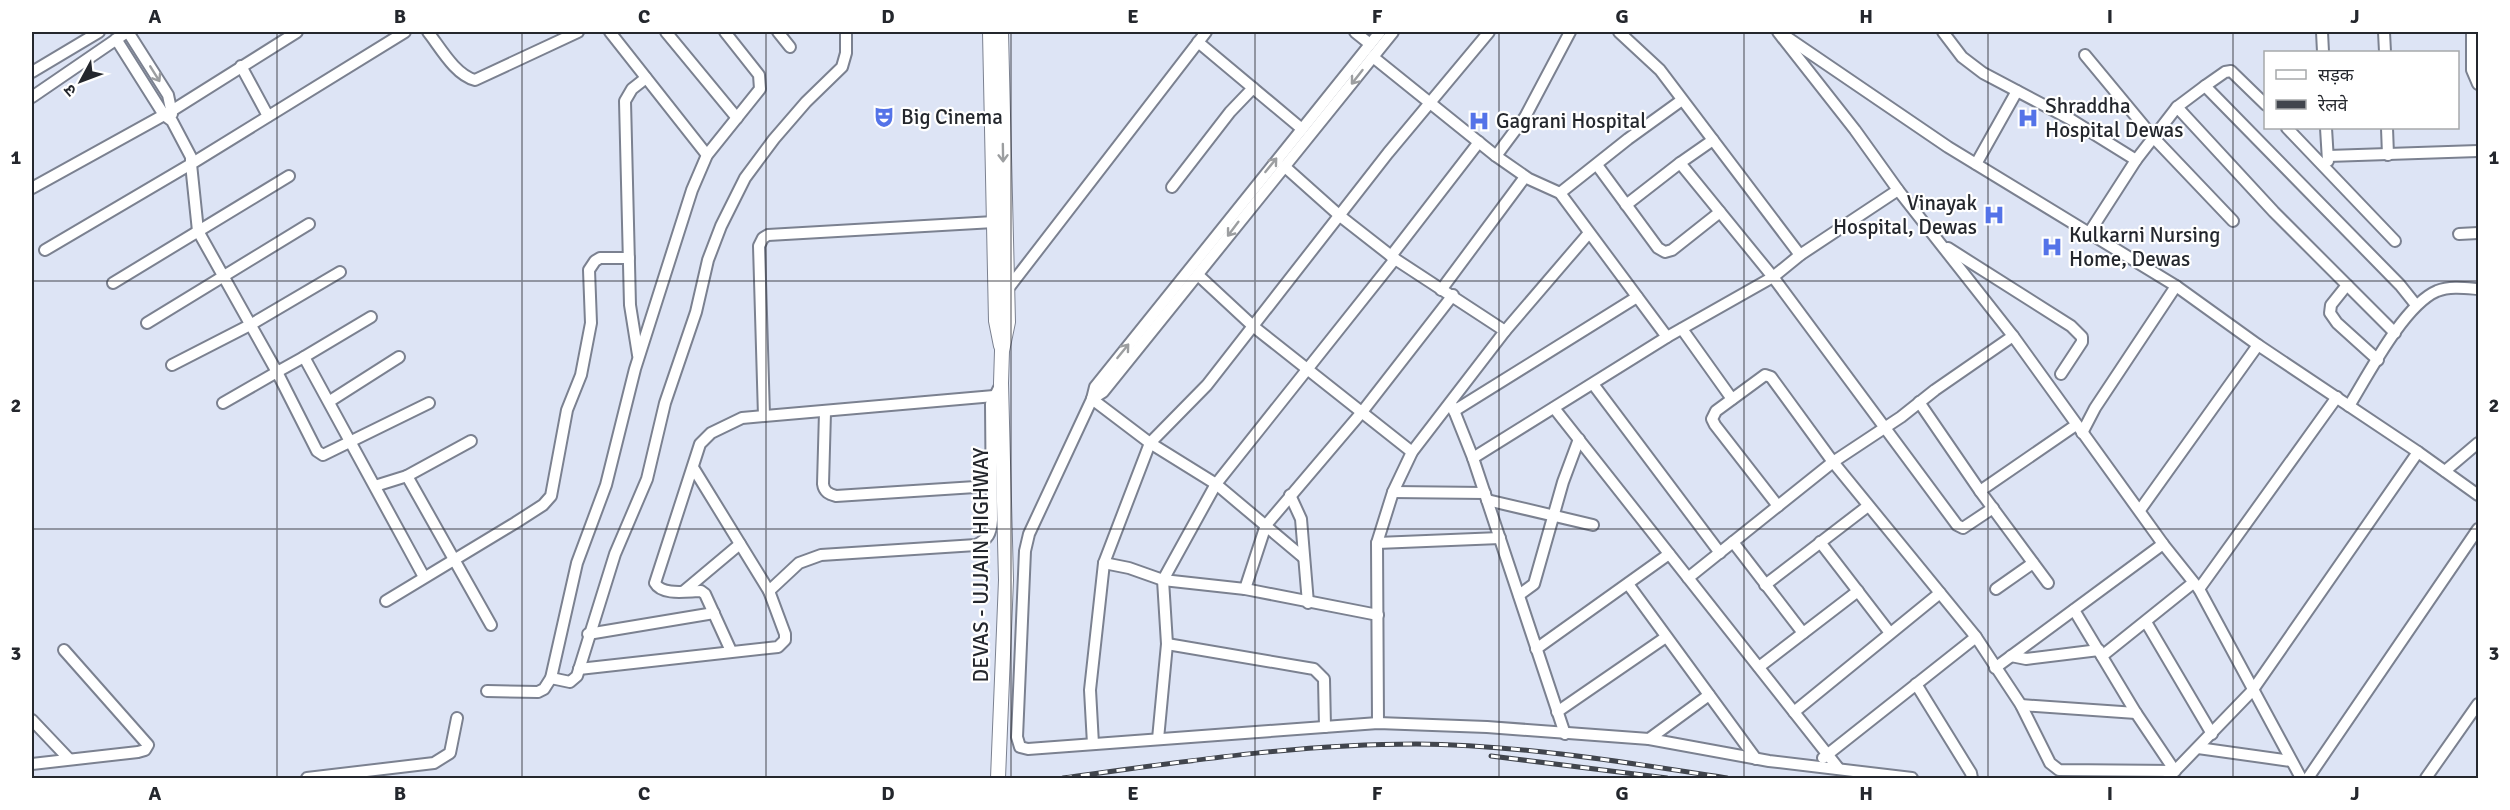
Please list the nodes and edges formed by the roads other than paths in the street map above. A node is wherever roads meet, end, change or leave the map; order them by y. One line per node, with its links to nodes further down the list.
1 (99, 32): 35 (street)
2 (127, 32): 26 (street); 46 (street, one-way to 46)
3 (297, 32): 34 (street)
4 (405, 32): 47 (street)
5 (428, 32): 6 (street)
6 (578, 32)
7 (610, 32): 36 (street)
8 (666, 32): 48 (street)
9 (725, 32): 48 (street)
10 (777, 32): 29 (street)
11 (846, 32): 203 (street)
12 (990, 32): 78 (main road, DEVAS - UJJAIN HIGHWAY)
13 (1001, 32): 98 (main road, DEVAS - UJJAIN HIGHWAY, one-way to 98)
14 (1206, 32): 27 (street)
15 (1355, 32): 28 (street)
16 (1380, 32): 28 (street)
17 (1393, 32): 33 (street)
18 (1489, 32): 43 (street)
19 (1619, 32): 42 (street)
20 (1778, 32): 64 (street); 72 (street)
21 (1943, 32): 40 (street)
22 (2322, 32): 30 (street)
23 (2384, 32): 31 (street)
24 (2472, 32): 37 (street)
25 (1564, 34): 59 (street)
26 (116, 39): 41 (street); 46 (street)
27 (1198, 42): 39 (street); 98 (street)
28 (1370, 44): 49 (street)
29 (790, 47)
30 (2323, 51)
31 (2385, 51)
32 (2085, 55): 53 (street)
33 (1373, 57): 43 (street); 66 (street, one-way to 66)
34 (242, 66): 46 (street); 47 (street)
35 (32, 72)
36 (646, 78): 57 (street); 90 (street)
37 (2478, 84)
38 (2205, 86): 44 (street); 45 (street); 103 (street)
39 (1253, 88): 49 (street); 70 (street)
40 (2017, 91): 61 (street); 64 (street)
41 (32, 97)
42 (1682, 100): 54 (street); 65 (street)
43 (1431, 103): 55 (street); 76 (street)
44 (2264, 104)
45 (2177, 107): 53 (street); 96 (street)
46 (170, 115): 63 (street); 71 (street)
47 (268, 116): 63 (street)
48 (736, 118): 57 (street)
49 (1302, 129): 126 (street, one-way to 49)
50 (2288, 129): 67 (street)
51 (2326, 129): 60 (street)
52 (2387, 129): 58 (street)
53 (2153, 137): 61 (street); 77 (street)
54 (1713, 140): 62 (street); 88 (street)
55 (1479, 142): 59 (street); 89 (street)
56 (2478, 151): 58 (street)
57 (707, 155): 117 (street)
58 (2388, 155): 60 (street)
59 (1496, 156): 69 (street)
60 (2328, 156): 67 (street)
61 (2136, 160): 82 (street)
62 (1680, 163): 74 (street); 75 (street)
63 (191, 164): 80 (street); 87 (street)
64 (1976, 164): 82 (street)
65 (1596, 165): 73 (street); 74 (street)
66 (1284, 166): 76 (street); 92 (street, one-way to 92)
67 (2328, 171): 85 (street)
68 (288, 176): 80 (street)
69 (1525, 177): 73 (street); 99 (street)
70 (1172, 187)
71 (32, 188)
72 (1898, 190): 86 (street); 88 (street)
73 (1560, 194): 81 (street)
74 (1626, 205): 75 (street)
75 (1720, 213): 93 (street)
76 (1340, 216): 89 (street); 107 (street)
77 (2233, 221)
78 (994, 222): 114 (main road, DEVAS - UJJAIN HIGHWAY); 137 (street)
79 (309, 224): 94 (street)
80 (198, 231): 94 (street); 95 (street)
81 (1589, 233): 102 (street); 109 (street)
82 (2089, 233): 97 (street)
83 (2478, 233): 84 (street)
84 (2459, 234)
85 (2395, 241)
86 (1941, 244): 111 (street); 122 (street)
87 (45, 250)
88 (1800, 255): 93 (street)
89 (1393, 257): 99 (street); 120 (street)
90 (629, 258): 117 (street); 177 (street)
91 (340, 273): 106 (street)
92 (1198, 276): 107 (street); 126 (street)
93 (1773, 276): 108 (street); 138 (street)
94 (223, 277): 105 (street); 106 (street)
95 (113, 283)
96 (2347, 285): 110 (street); 118 (street)
97 (2176, 286): 113 (street); 139 (street)
98 (1006, 290): 114 (main road, DEVAS - UJJAIN HIGHWAY)
99 (1441, 290): 101 (street)
100 (2477, 290): 103 (street)
101 (1453, 295): 109 (street); 136 (street)
102 (1637, 297): 112 (street); 133 (street)
103 (2416, 305): 110 (street)
104 (372, 317): 115 (street)
105 (147, 323)
106 (250, 325): 119 (street); 121 (street)
107 (1254, 327): 120 (street); 144 (street)
108 (1682, 329): 112 (street); 127 (street)
109 (1505, 331): 133 (street)
110 (2395, 333): 118 (street)
111 (2013, 336): 129 (street); 139 (street)
112 (1667, 338): 123 (street)
113 (2258, 345): 125 (street); 163 (street)
114 (1002, 351): 124 (main road, DEVAS - UJJAIN HIGHWAY)
115 (304, 357): 121 (street); 128 (street)
116 (399, 357): 128 (street)
117 (639, 358): 215 (street)
118 (2378, 360): 132 (street)
119 (172, 366)
120 (1308, 370): 136 (street); 152 (street)
121 (277, 372): 130 (street); 142 (street)
122 (2061, 374)
123 (1593, 384): 134 (street); 174 (street)
124 (997, 390): 135 (street); 154 (street); 244 (main road, DEVAS - UJJAIN HIGHWAY)
125 (2337, 397): 132 (street); 186 (street)
126 (1092, 399): 144 (street); 233 (street)
127 (1732, 399): 148 (street); 160 (street)
128 (330, 401): 142 (street)
129 (1919, 402): 138 (street); 155 (street)
130 (223, 403)
131 (429, 403): 142 (street)
132 (2349, 406): 146 (street)
133 (1453, 407): 145 (street); 147 (street)
134 (1554, 408): 140 (street); 147 (street)
135 (825, 412): 137 (street); 154 (street)
136 (1362, 412): 145 (street); 157 (street)
137 (764, 416): 149 (street)
138 (1886, 427): 148 (street); 162 (street)
139 (2079, 429): 155 (street); 163 (street)
140 (1579, 439): 164 (street); 175 (street)
141 (471, 441): 151 (street)
142 (350, 442): 153 (street)
143 (2478, 442): 150 (street)
144 (1150, 443): 152 (street); 178 (street)
145 (1412, 452): 156 (street)
146 (2418, 452): 150 (street); 218 (street)
147 (1473, 458): 159 (street)
148 (1833, 462): 160 (street); 161 (street)
149 (694, 469): 172 (street); 189 (street)
150 (2445, 471): 158 (street)
151 (407, 476): 153 (street); 177 (street)
152 (1216, 484): 165 (street); 182 (street)
153 (375, 486): 180 (street)
154 (991, 486): 190 (street)
155 (1980, 491): 162 (street)
156 (1393, 492): 159 (street); 171 (street)
157 (1290, 495): 165 (street); 176 (street)
158 (2478, 495)
159 (1486, 497): 164 (street); 168 (street)
160 (1778, 506): 169 (street)
161 (1868, 506): 170 (street); 192 (street)
162 (1992, 507): 179 (street)
163 (2140, 510): 173 (street)
164 (1553, 515): 166 (street); 193 (street)
165 (1266, 525): 176 (street); 187 (street)
166 (1593, 525)
167 (2478, 530): 248 (street)
168 (1500, 538): 171 (street); 193 (street)
169 (1733, 542): 174 (street); 185 (street)
170 (1820, 542): 185 (street); 191 (street)
171 (1377, 543): 198 (street)
172 (740, 544): 189 (street); 190 (street)
173 (2163, 544): 186 (street); 196 (street)
174 (1720, 552): 181 (street)
175 (1670, 554): 181 (street); 184 (street)
176 (1304, 558): 195 (street)
177 (455, 560): 180 (street); 200 (street)
178 (1104, 563): 182 (street); 233 (street)
179 (2033, 563): 183 (street); 188 (street)
180 (424, 577): 194 (street)
181 (1688, 578): 212 (street)
182 (1164, 580): 187 (street); 206 (street)
183 (2048, 583)
184 (1628, 584): 204 (street); 207 (street)
185 (1765, 585): 201 (street)
186 (2196, 586): 199 (street); 218 (street)
187 (1245, 589): 195 (street)
188 (1996, 589)
189 (684, 591): 197 (street)
190 (769, 591): 209 (street)
191 (1858, 591): 201 (street); 202 (street)
192 (1940, 593): 202 (street); 205 (street)
193 (1519, 595): 207 (street)
194 (386, 601)
195 (1308, 603): 198 (street)
196 (2074, 610): 210 (street); 211 (street)
197 (714, 613): 203 (street); 209 (street)
198 (1378, 615): 227 (street)
199 (2146, 622): 210 (street); 230 (street)
200 (491, 625)
201 (1803, 633): 212 (street)
202 (1890, 633): 223 (street)
203 (588, 634): 214 (street)
204 (1666, 637): 219 (street); 222 (street)
205 (1976, 637): 213 (street); 216 (street)
206 (1167, 644): 228 (street); 231 (street)
207 (1536, 648): 222 (street)
208 (64, 650): 236 (street)
209 (731, 651): 214 (street)
210 (2101, 653): 211 (street); 224 (street)
211 (2011, 656): 213 (street)
212 (1759, 667): 223 (street)
213 (1995, 668): 221 (street)
214 (579, 669): 215 (street)
215 (551, 678): 217 (street)
216 (1916, 684): 235 (street); 246 (street)
217 (487, 691)
218 (2252, 691): 230 (street); 238 (street)
219 (1709, 695): 232 (street); 237 (street)
220 (2478, 704): 249 (street)
221 (2021, 705): 224 (street); 242 (street)
222 (1557, 712): 229 (street)
223 (1794, 712): 235 (street)
224 (2136, 713): 242 (street)
225 (457, 718): 243 (street)
226 (32, 720): 236 (street)
227 (1378, 723): 228 (street); 229 (street)
228 (1324, 727): 231 (street)
229 (1565, 734): 232 (street)
230 (2212, 734): 234 (street)
231 (1158, 739): 233 (street)
232 (1649, 739): 237 (street)
233 (1093, 744)
234 (2198, 748): 238 (street); 242 (street)
235 (1828, 755): 240 (street); 241 (street)
236 (69, 759): 239 (street)
237 (1756, 759): 240 (street)
238 (2291, 761): 247 (street)
239 (32, 764)
240 (1812, 766): 241 (street)
241 (1839, 769): 245 (street)
242 (2171, 775)
243 (307, 778)
244 (998, 778)
245 (1912, 778)
246 (1971, 778)
247 (2301, 778)
248 (2308, 778)
249 (2426, 778)

